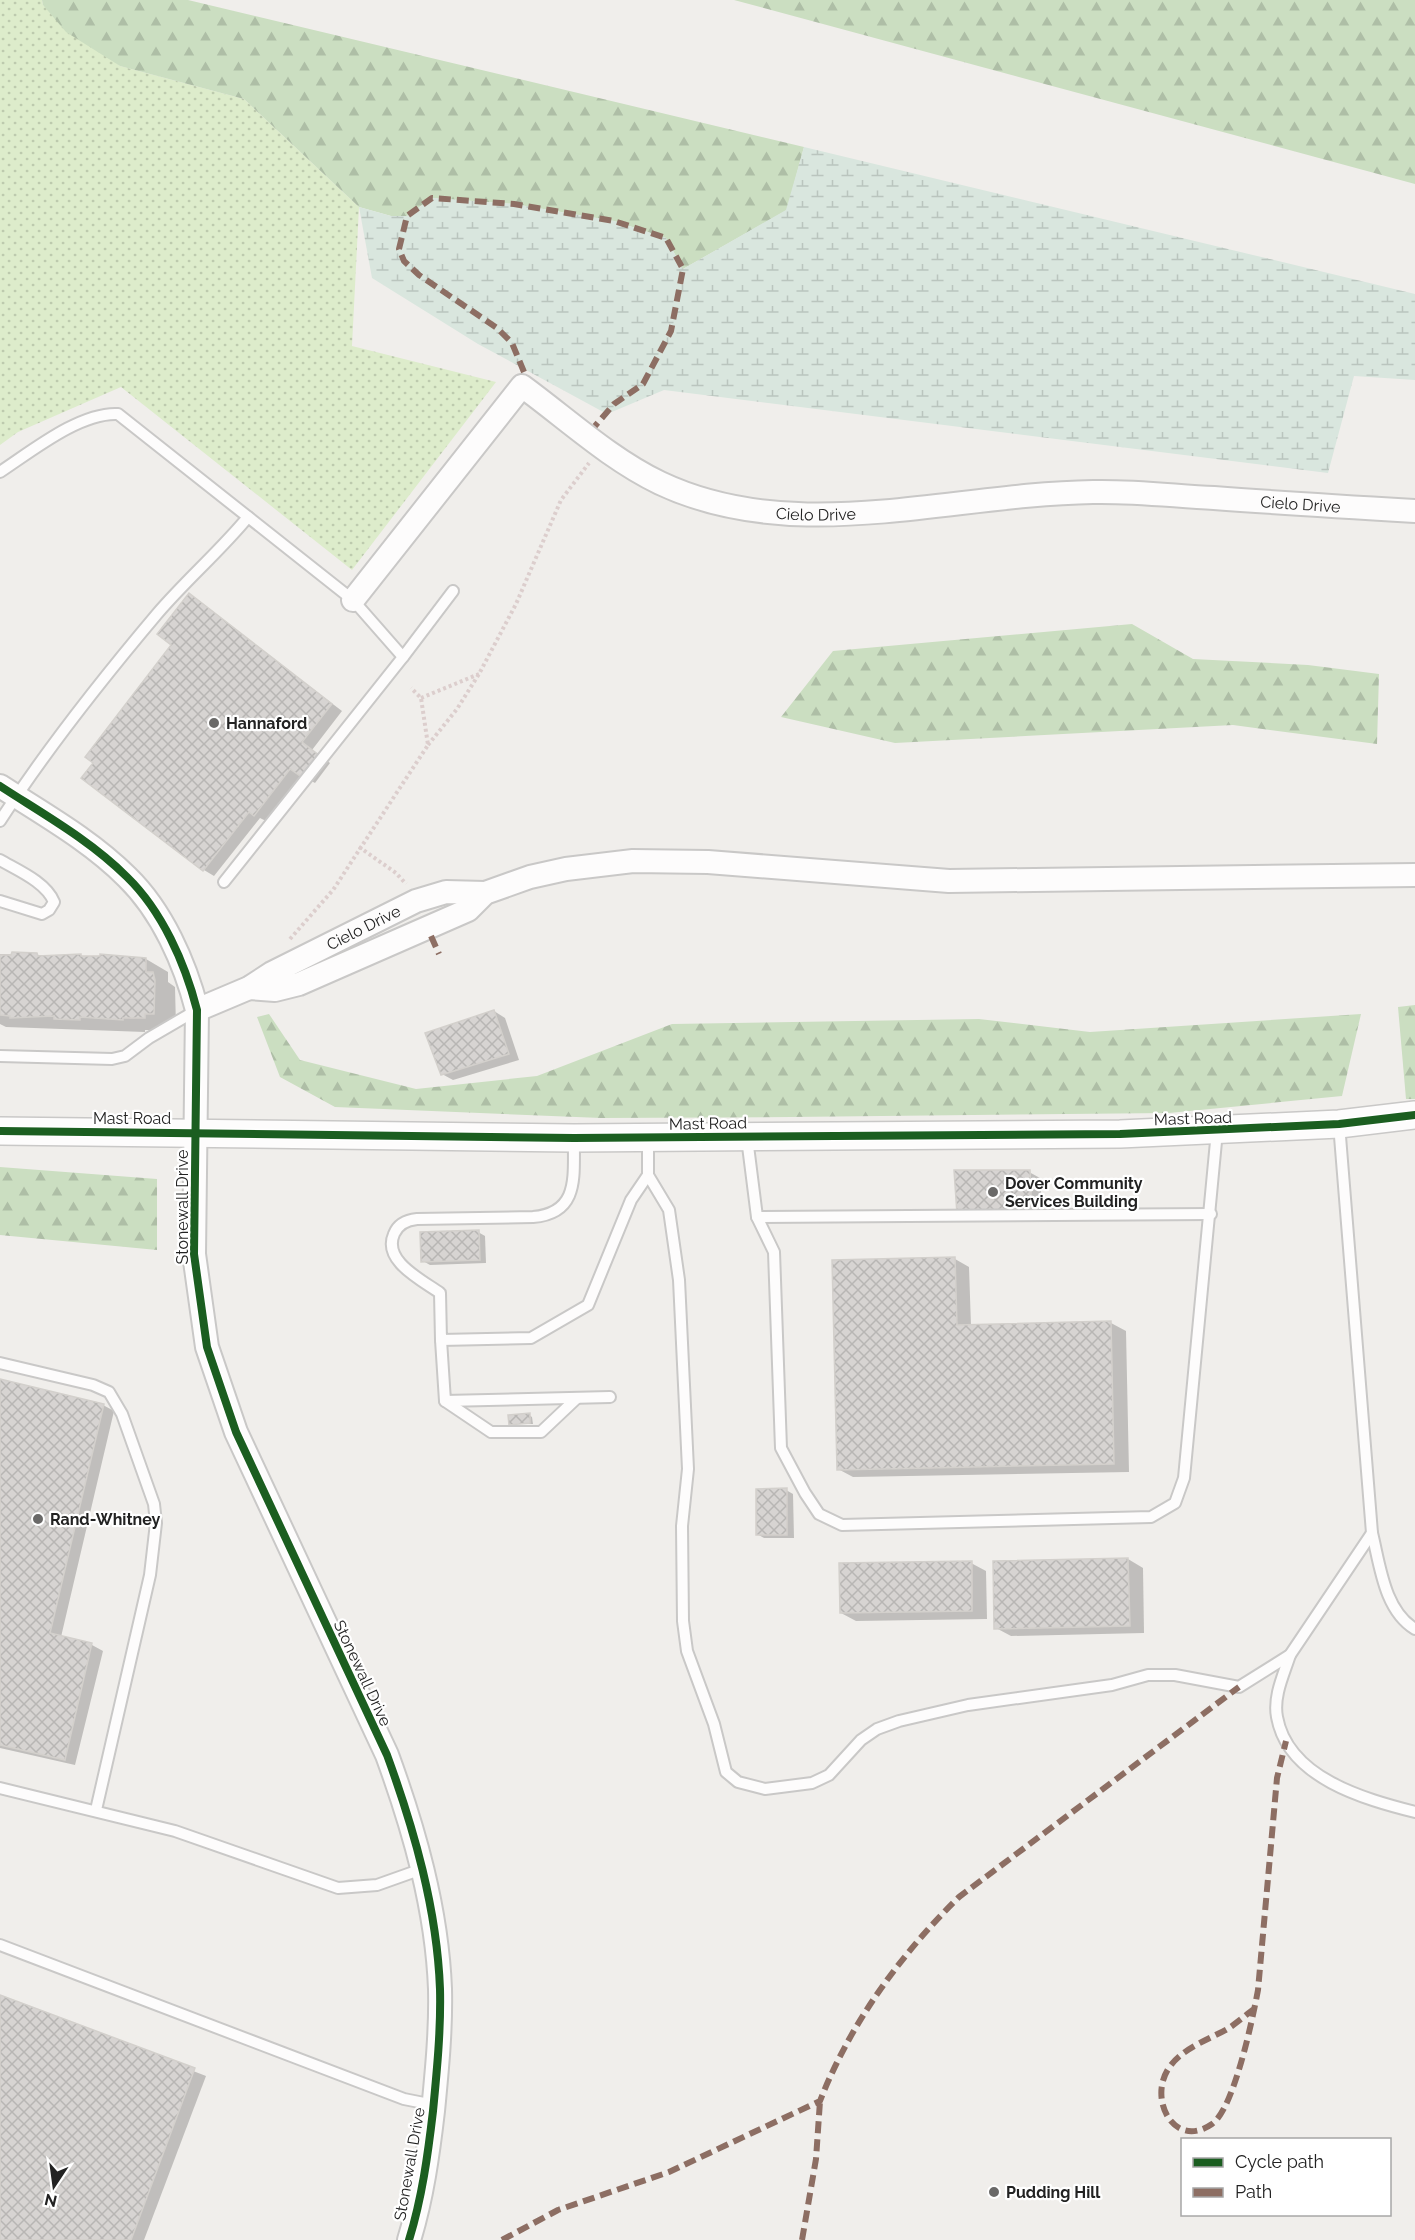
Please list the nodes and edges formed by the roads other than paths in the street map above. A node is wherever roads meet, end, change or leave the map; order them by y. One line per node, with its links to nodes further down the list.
1 (0, 472): 3 (lane)
2 (1415, 511): 5 (street, Cielo Drive)
3 (248, 517): 5 (lane); 7 (lane)
4 (453, 591): 6 (lane)
5 (353, 600): 6 (lane)
6 (403, 657): 11 (lane)
7 (8, 791): 8 (lane); 13 (street, Stonewall Drive)
8 (0, 821)
9 (0, 860): 12 (lane)
10 (1415, 875): 13 (street, Cielo Drive)
11 (224, 882)
12 (0, 901)
13 (197, 1010): 14 (lane); 19 (street, Stonewall Drive)
14 (0, 1056)
15 (1415, 1114): 16 (street, Mast Road)
16 (1339, 1124): 18 (street, Mast Road); 31 (lane)
17 (0, 1131): 19 (street, Mast Road)
18 (1217, 1131): 20 (street, Mast Road); 24 (lane)
19 (195, 1132): 21 (street, Mast Road); 37 (street, Stonewall Drive)
20 (746, 1136): 22 (street, Mast Road); 25 (lane)
21 (574, 1138): 22 (street, Mast Road); 26 (lane)
22 (648, 1138): 23 (lane)
23 (648, 1175): 26 (lane); 33 (lane)
24 (1211, 1214): 25 (lane); 25 (lane)
25 (758, 1217)
26 (441, 1340): 30 (lane)
27 (0, 1363): 35 (lane)
28 (610, 1397): 29 (lane)
29 (577, 1398): 30 (lane); 30 (lane)
30 (445, 1401)
31 (1372, 1533): 32 (lane); 33 (lane)
32 (1415, 1629)
33 (1290, 1654): 36 (lane)
34 (0, 1788): 35 (lane)
35 (96, 1810): 37 (lane)
36 (1415, 1812)
37 (422, 1869): 39 (street, Stonewall Drive)
38 (0, 1945): 39 (lane)
39 (434, 2105): 40 (street, Stonewall Drive)
40 (409, 2240)

